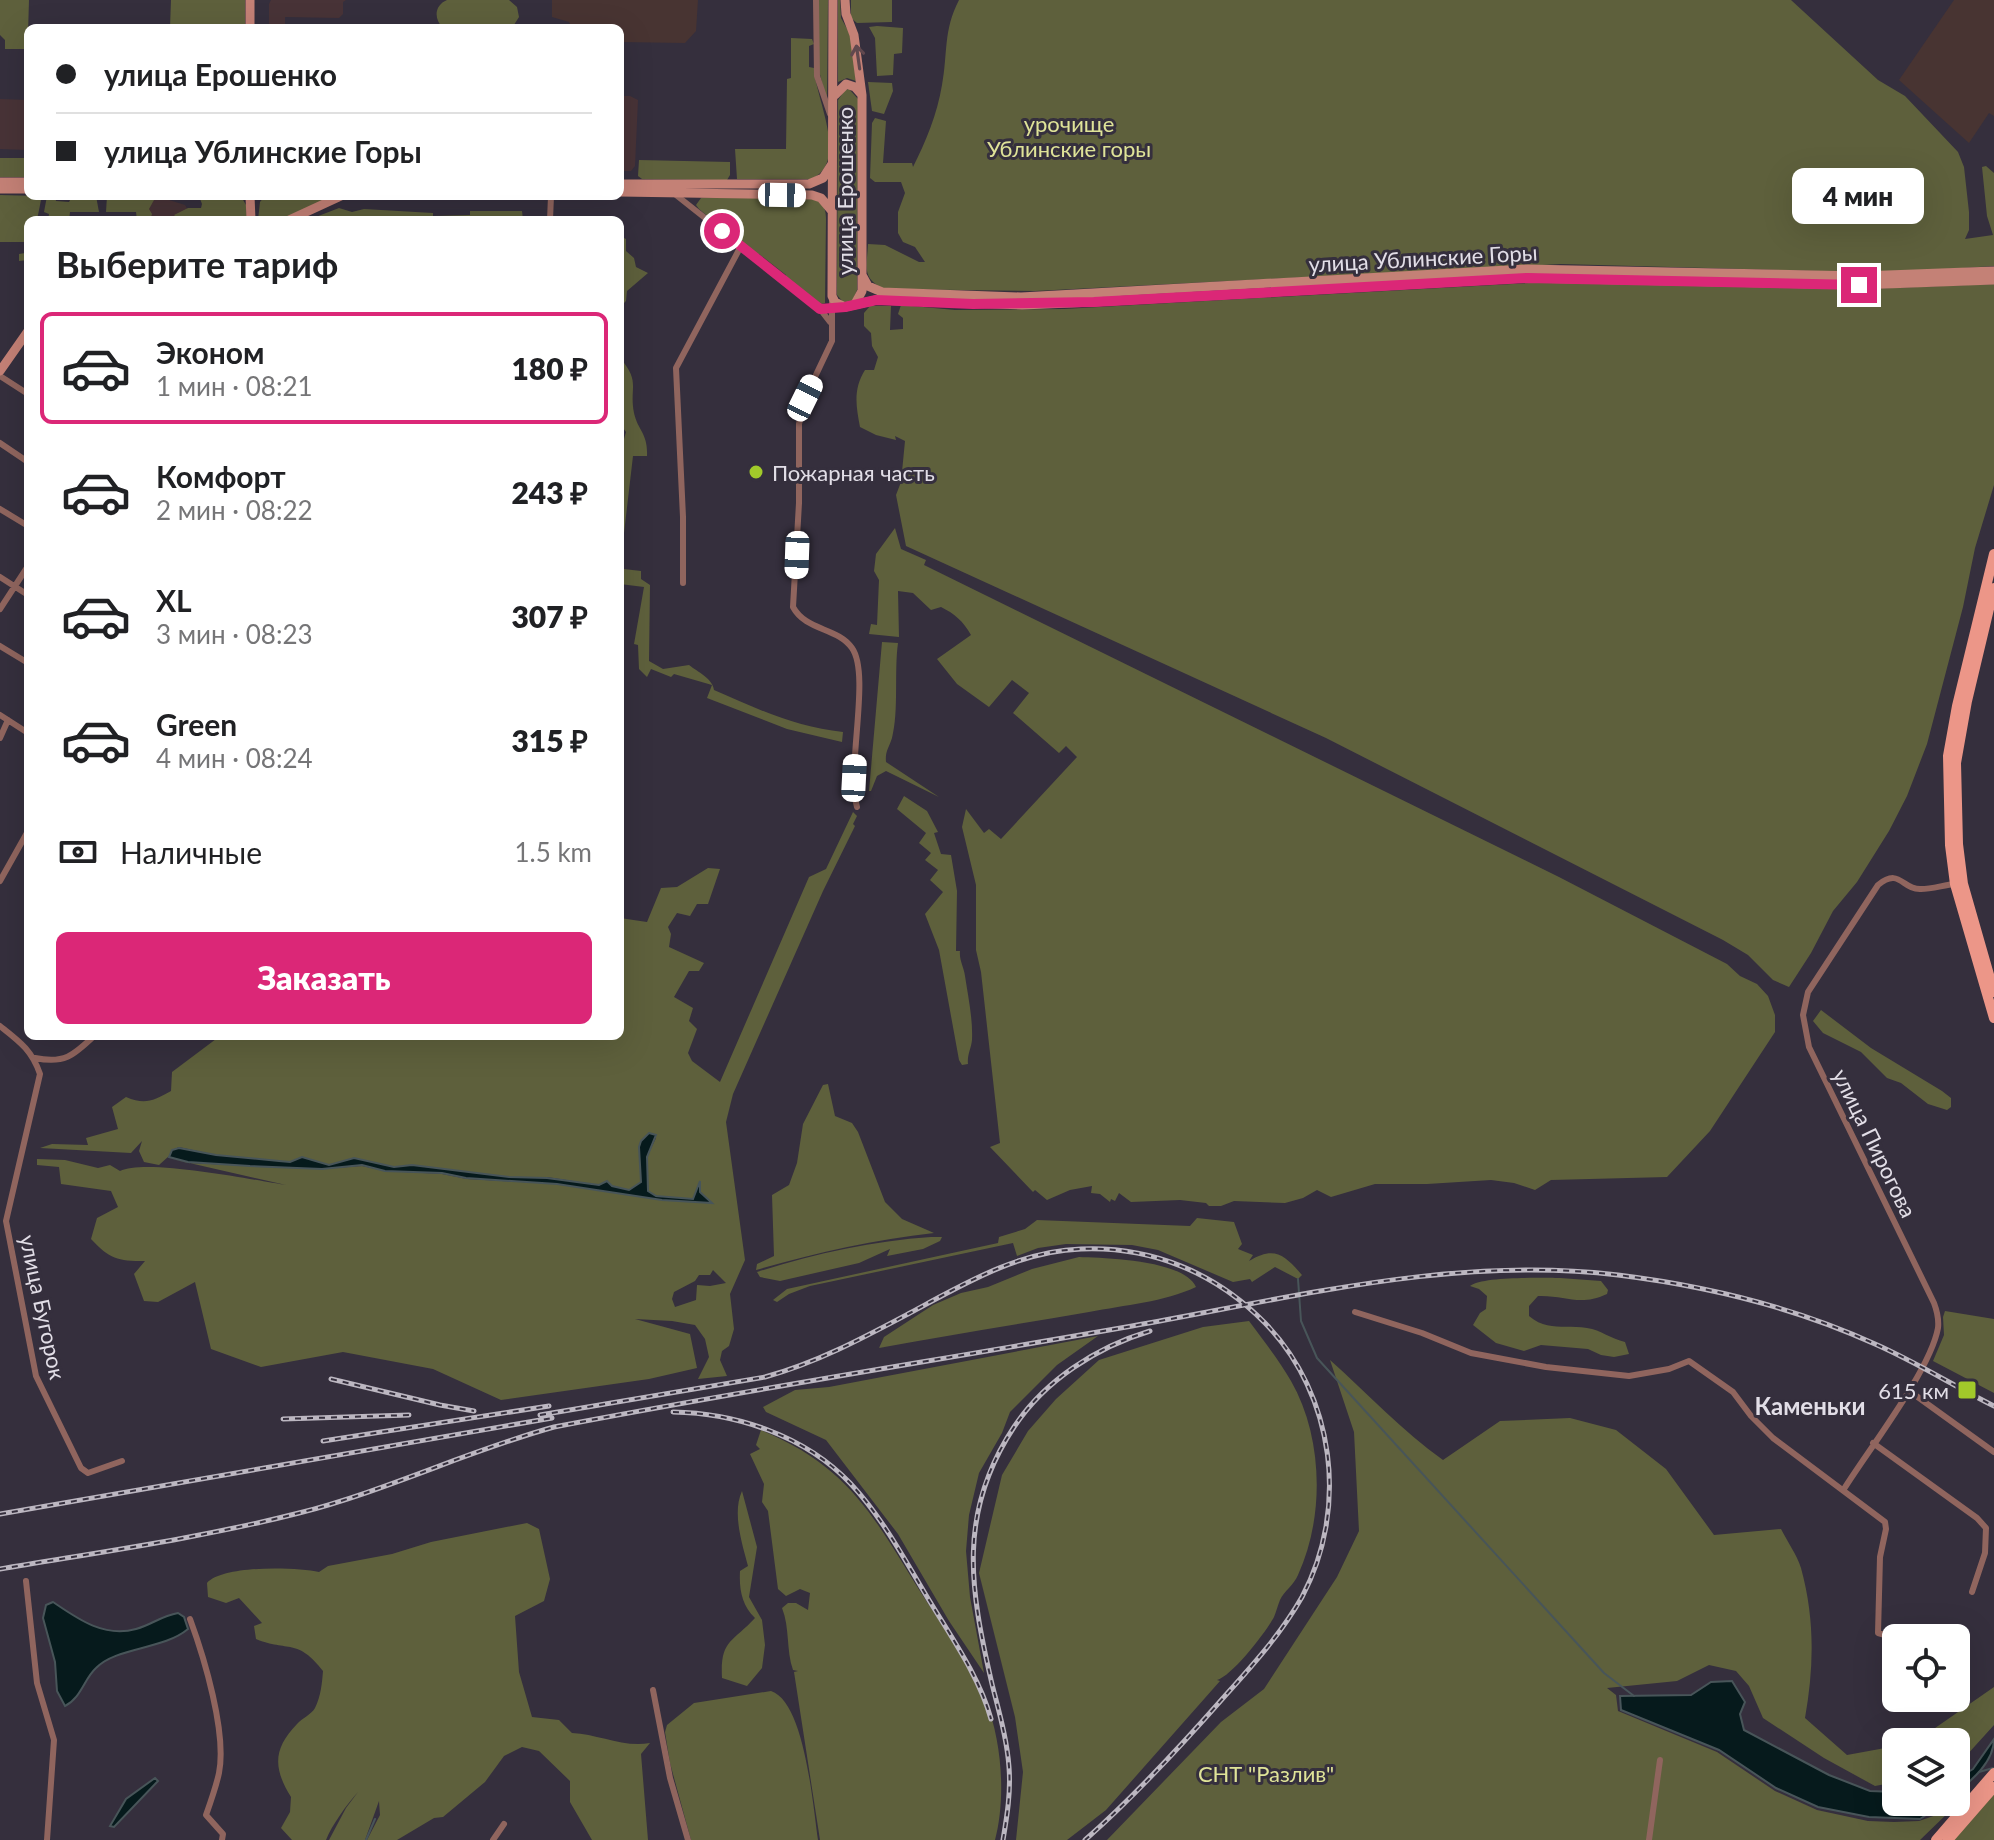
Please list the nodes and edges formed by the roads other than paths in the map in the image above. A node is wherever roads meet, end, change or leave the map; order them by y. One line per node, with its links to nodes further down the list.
1 (253, 0): 5 (main road)
2 (816, 0): 8 (street, улица Ерошенко)
3 (833, 0): 7 (main road, улица Ерошенко)
4 (845, 0): 6 (main road, улица Ерошенко, one-way to 4)
5 (253, 24)
6 (862, 95): 7 (main road, улица Ерошенко); 22 (main road, улица Ерошенко)
7 (833, 98): 8 (main road, улица Ерошенко)
8 (833, 123): 9 (main road, улица Ерошенко)
9 (833, 161): 12 (main road); 18 (main road, улица Ерошенко)
10 (0, 182): 11 (main road)
11 (24, 182)
12 (624, 184)
13 (0, 189): 14 (main road)
14 (24, 189)
15 (624, 192): 16 (main road)
16 (673, 193): 18 (main road); 20 (street)
17 (332, 200): 19 (main road)
18 (832, 211): 24 (main road, улица Ерошенко)
19 (298, 216)
20 (741, 246): 26 (street); 39 (street)
21 (1994, 271): 22 (main road, улица Ублинские Горы)
22 (862, 275): 25 (main road, улица Ерошенко)
23 (1994, 280): 25 (main road, улица Ублинские Горы)
24 (832, 296): 25 (main road, улица Ерошенко); 26 (street, улица Ерошенко); 27 (street, улица Ерошенко)
25 (849, 307): 27 (street)
26 (820, 309): 27 (street); 28 (street)
27 (832, 310): 28 (street, улица Ерошенко)
28 (832, 328): 50 (street, улица Ерошенко)
29 (24, 337): 30 (main road)
30 (0, 374): 31 (street)
31 (24, 391)
32 (0, 443): 33 (street)
33 (24, 459)
34 (0, 509): 35 (street)
35 (24, 524)
36 (1994, 554): 53 (main road)
37 (24, 572): 40 (street)
38 (0, 577): 40 (street)
39 (683, 583)
40 (15, 586): 42 (street); 43 (street)
41 (1994, 588): 53 (main road)
42 (24, 592)
43 (0, 609)
44 (0, 646): 45 (street)
45 (24, 661)
46 (0, 715): 47 (street)
47 (8, 720): 48 (street); 49 (street)
48 (24, 730)
49 (0, 738)
50 (857, 807)
51 (24, 838): 52 (street)
52 (0, 881)
53 (1959, 884): 54 (main road); 55 (main road); 60 (street, улица Пирогова)
54 (1994, 992)
55 (1994, 1018)
56 (0, 1026): 58 (street)
57 (89, 1040): 58 (street)
58 (35, 1058): 63 (street, улица Бугорок)
59 (1355, 1312): 64 (street)
60 (1908, 1390): 61 (street, улица Пирогова); 62 (street)
61 (1873, 1443): 64 (street, улица Пирогова); 66 (street)
62 (1994, 1452)
63 (122, 1461)
64 (1844, 1489): 68 (street)
65 (26, 1581): 74 (street)
66 (1972, 1592)
67 (190, 1619): 75 (street)
68 (1882, 1634)
69 (653, 1690): 77 (street)
70 (1660, 1760): 78 (street)
71 (1994, 1773): 79 (main road)
72 (1994, 1787): 80 (main road)
73 (504, 1824): 76 (street)
74 (47, 1840)
75 (222, 1840)
76 (493, 1840)
77 (688, 1840)
78 (1649, 1840)
79 (1936, 1840)
80 (1948, 1840)

